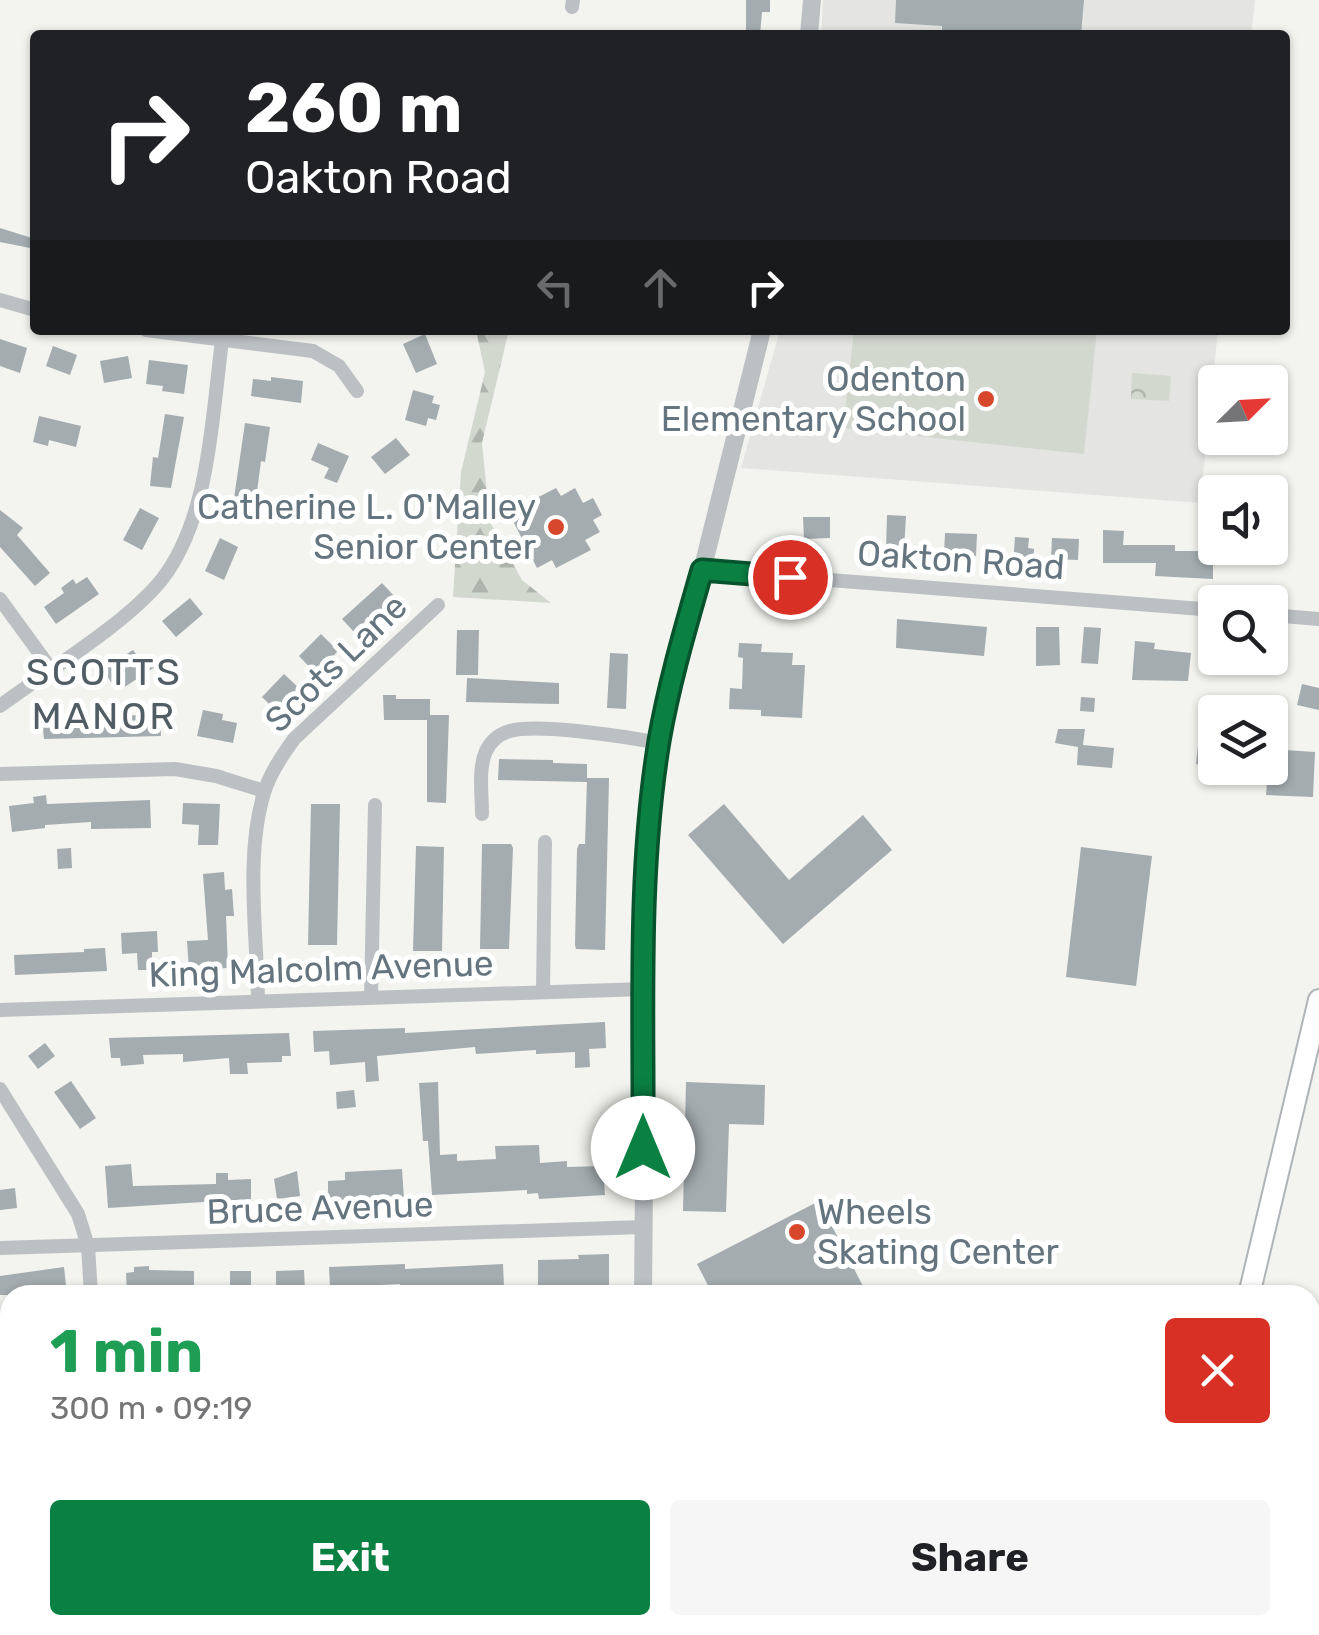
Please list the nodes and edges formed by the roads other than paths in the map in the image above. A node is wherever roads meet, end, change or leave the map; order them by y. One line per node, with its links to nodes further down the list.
1 (812, 0): 2 (street)
2 (809, 30)
3 (0, 300): 4 (street)
4 (30, 309)
5 (181, 335): 7 (street)
6 (761, 335): 9 (street)
7 (222, 341): 8 (street); 15 (street)
8 (357, 391)
9 (702, 570): 12 (street, Oakton Road); 17 (street)
10 (0, 599): 15 (street)
11 (438, 605): 19 (street, Scots Lane)
12 (1198, 609)
13 (1288, 616): 14 (street)
14 (1319, 619)
15 (50, 669): 16 (street)
16 (0, 706)
17 (659, 742): 21 (street); 23 (street)
18 (0, 774): 19 (street)
19 (264, 791): 26 (street, Scots Lane)
20 (375, 805): 25 (street)
21 (482, 814)
22 (545, 842): 24 (street)
23 (644, 990): 24 (street, King Malcolm Avenue); 30 (street)
24 (542, 992): 25 (street, King Malcolm Avenue)
25 (371, 997): 26 (street, King Malcolm Avenue)
26 (258, 1000): 28 (street, King Malcolm Avenue)
27 (1319, 1000): 35 (main road)
28 (0, 1010)
29 (0, 1089): 31 (street)
30 (642, 1227): 31 (street, Bruce Avenue); 34 (street)
31 (88, 1246): 32 (street, Bruce Avenue); 33 (street)
32 (0, 1248)
33 (90, 1285)
34 (643, 1285)
35 (1251, 1285)

